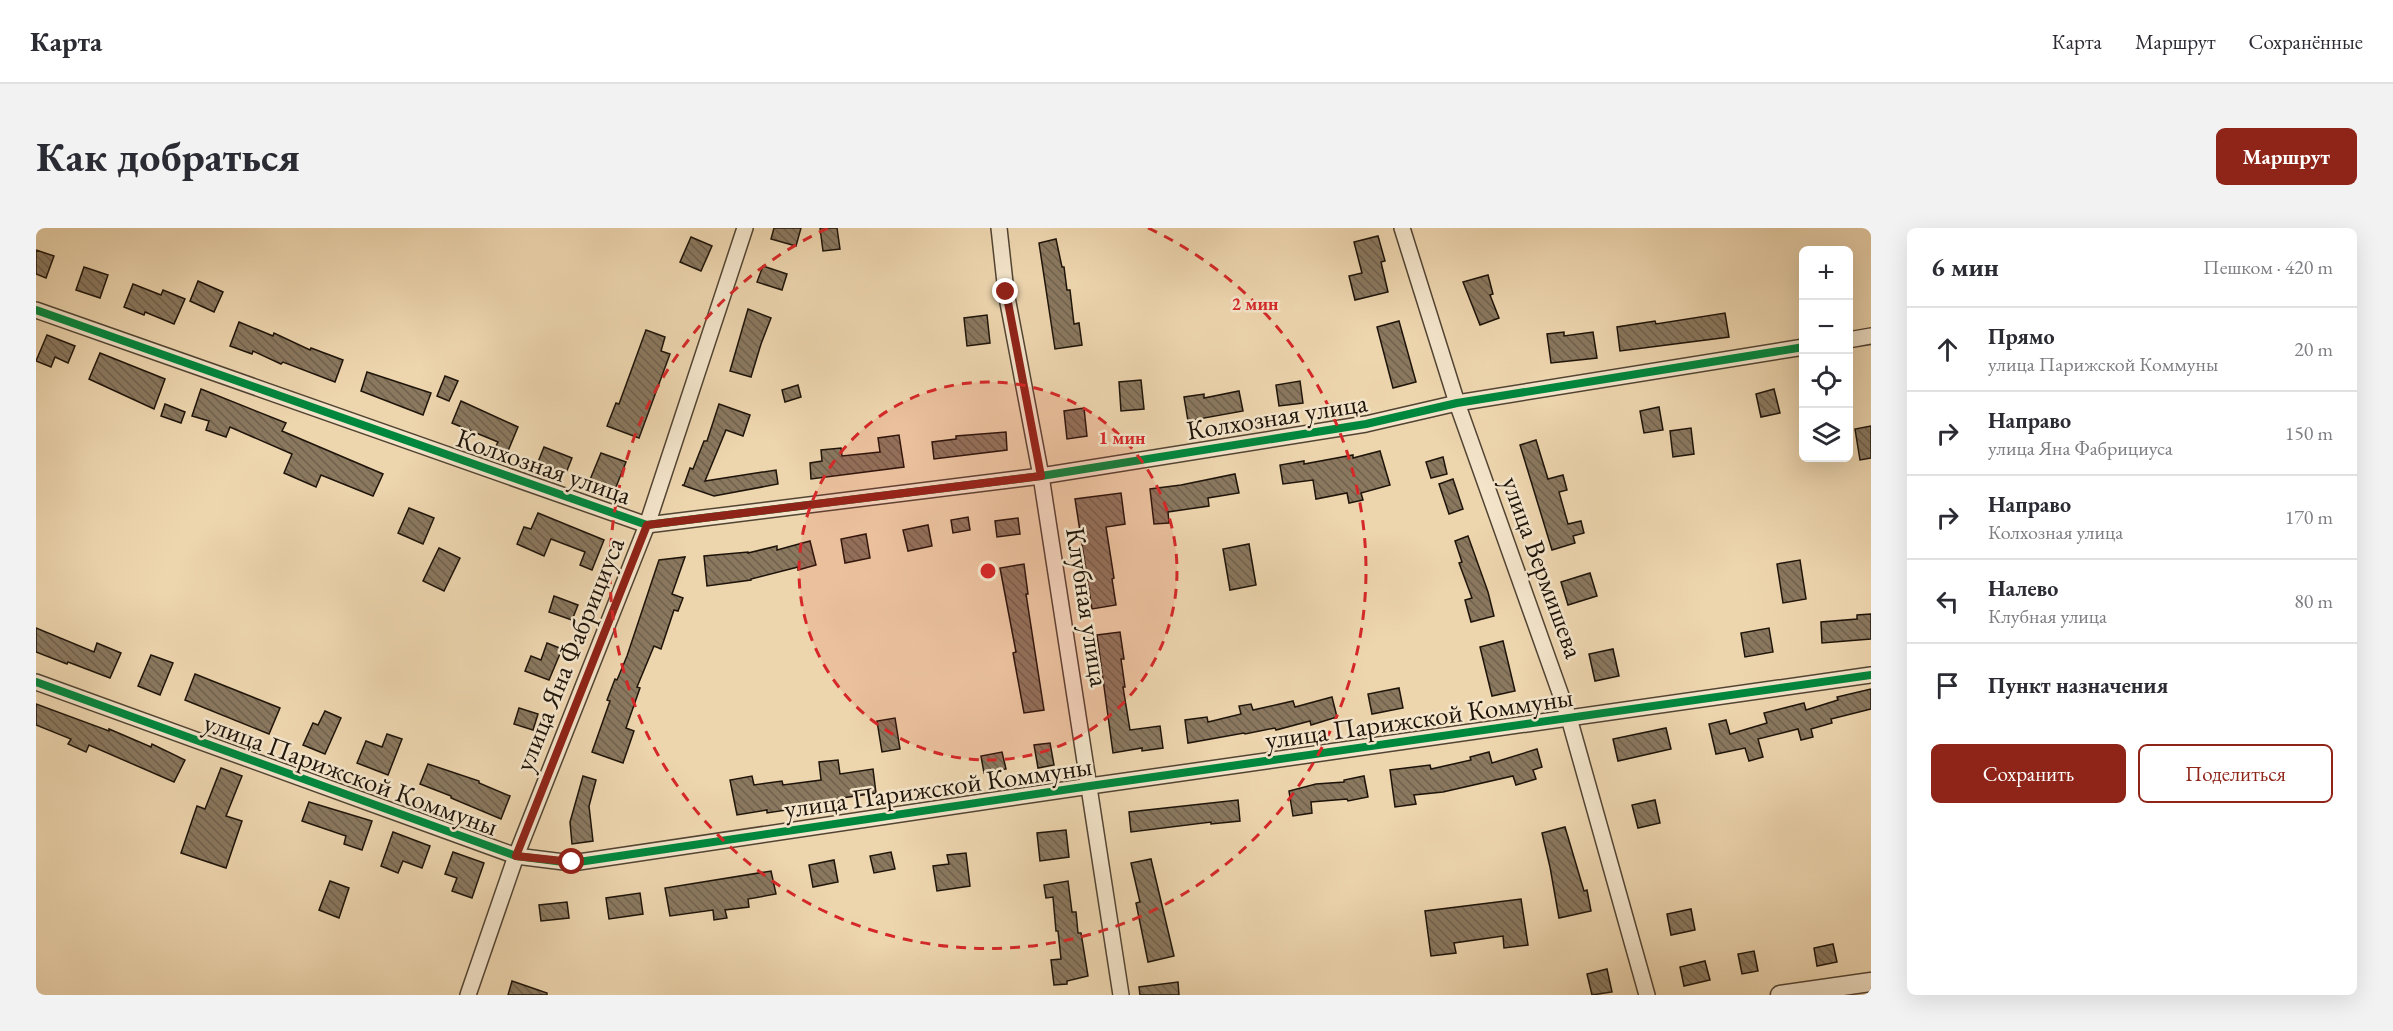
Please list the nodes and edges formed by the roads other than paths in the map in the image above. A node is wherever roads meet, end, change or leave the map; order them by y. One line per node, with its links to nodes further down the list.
1 (746, 228): 10 (street, улица Яна Фабрициуса)
2 (999, 228): 9 (street, Клубная улица)
3 (1402, 228): 8 (street, улица Вермишева)
4 (36, 310): 10 (street, Колхозная улица)
5 (1871, 336): 6 (street)
6 (1853, 339)
7 (1799, 348): 8 (street, Колхозная улица)
8 (1457, 403): 9 (street, Колхозная улица); 13 (street, улица Вермишева)
9 (1041, 476): 10 (street, Колхозная улица); 14 (street, Клубная улица)
10 (647, 525): 15 (street, улица Яна Фабрициуса)
11 (1871, 675): 13 (street, улица Парижской Коммуны)
12 (36, 682): 15 (street, улица Парижской Коммуны)
13 (1569, 718): 14 (street, улица Парижской Коммуны); 19 (street, улица Вермишева)
14 (1090, 786): 15 (street, улица Парижской Коммуны); 18 (street, Клубная улица)
15 (516, 856): 17 (street, улица Яна Фабрициуса)
16 (1871, 982): 20 (street)
17 (468, 995)
18 (1121, 995)
19 (1647, 995)
20 (1780, 995)

